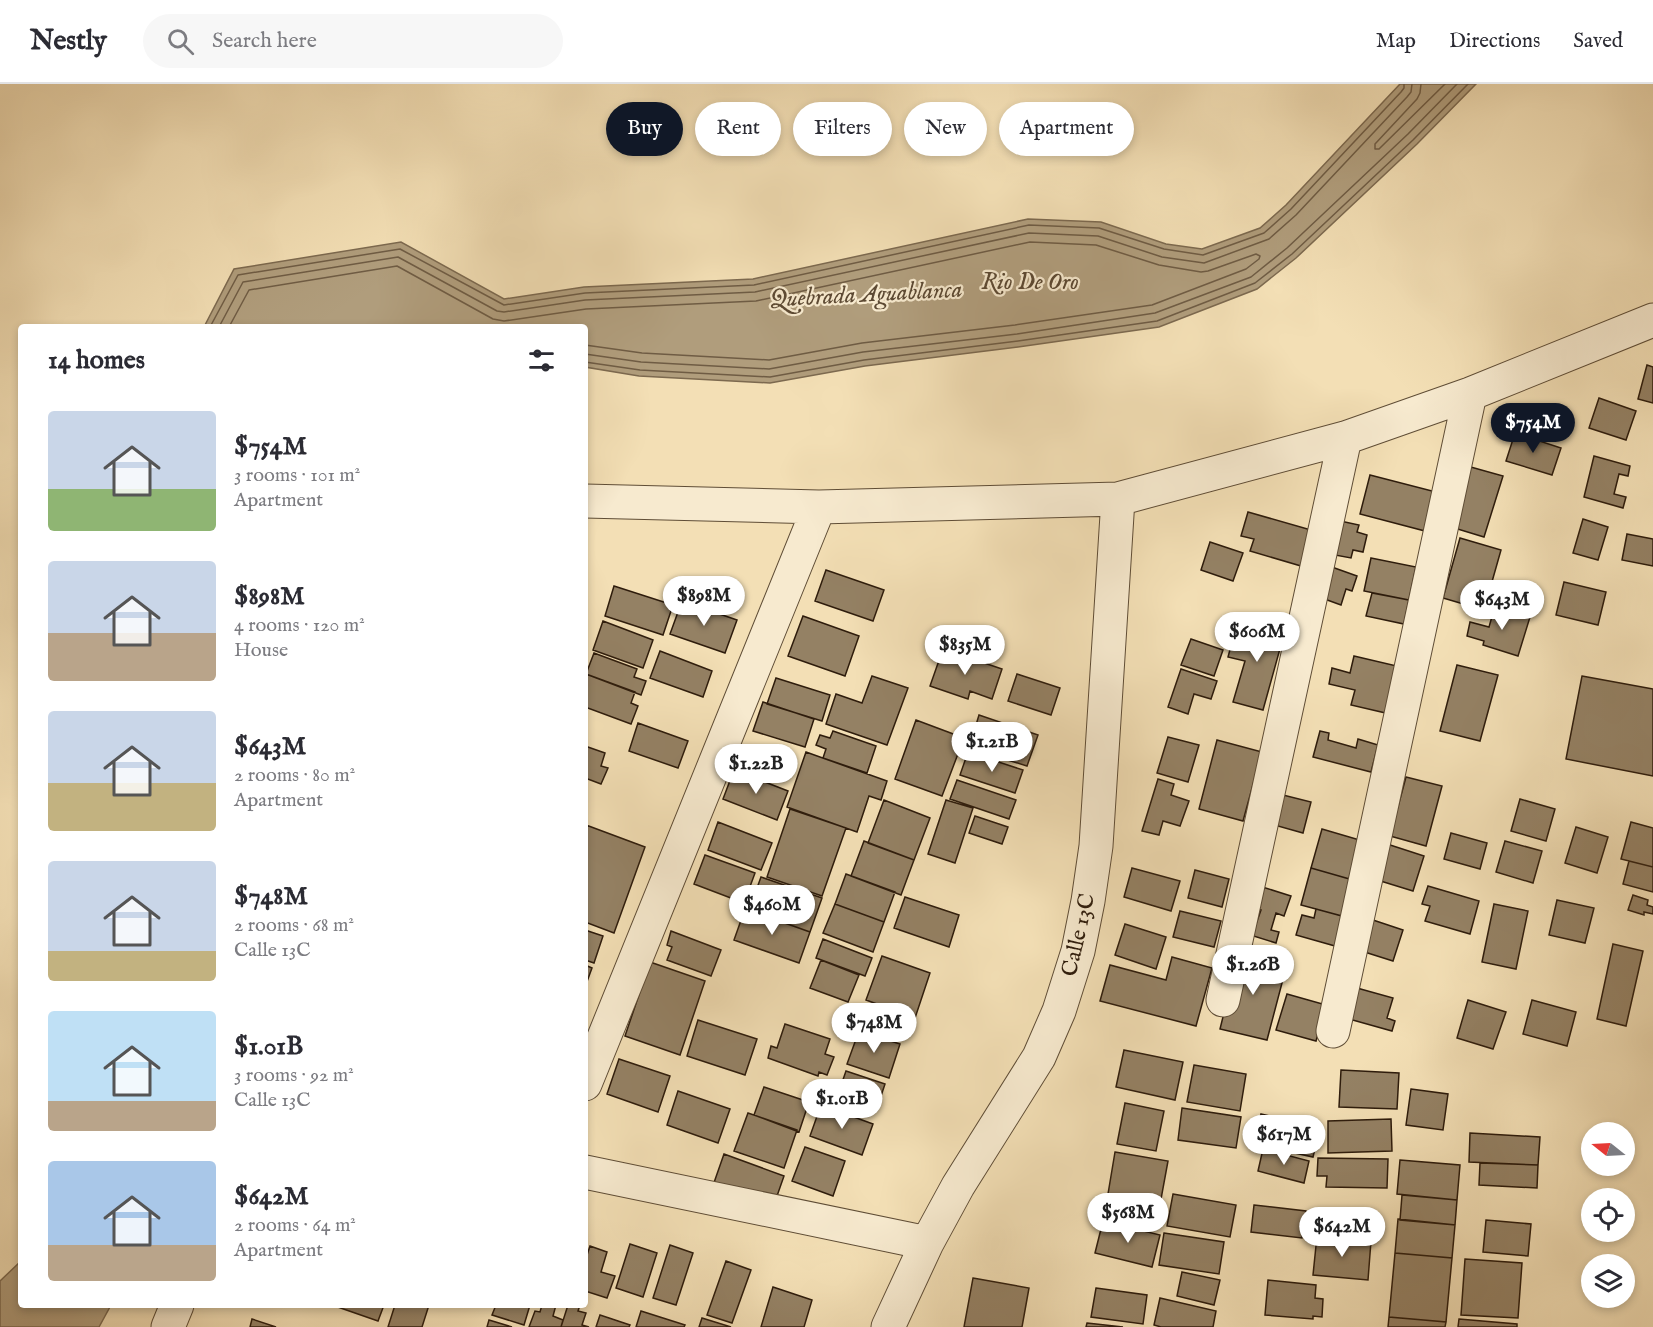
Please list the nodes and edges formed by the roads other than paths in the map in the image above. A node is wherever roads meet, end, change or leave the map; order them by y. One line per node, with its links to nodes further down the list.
1 (1653, 321): 2 (street)
2 (1470, 394): 3 (street); 8 (street)
3 (1345, 438): 4 (street); 7 (street)
4 (1118, 499): 6 (street); 11 (street, Calle 13C)
5 (588, 501): 6 (street)
6 (819, 507): 9 (street)
7 (1223, 1000)
8 (1333, 1030)
9 (588, 1077)
10 (588, 1173): 11 (street)
11 (927, 1243): 14 (street, Calle 13C)
12 (176, 1308): 13 (street)
13 (168, 1327)
14 (888, 1327)

